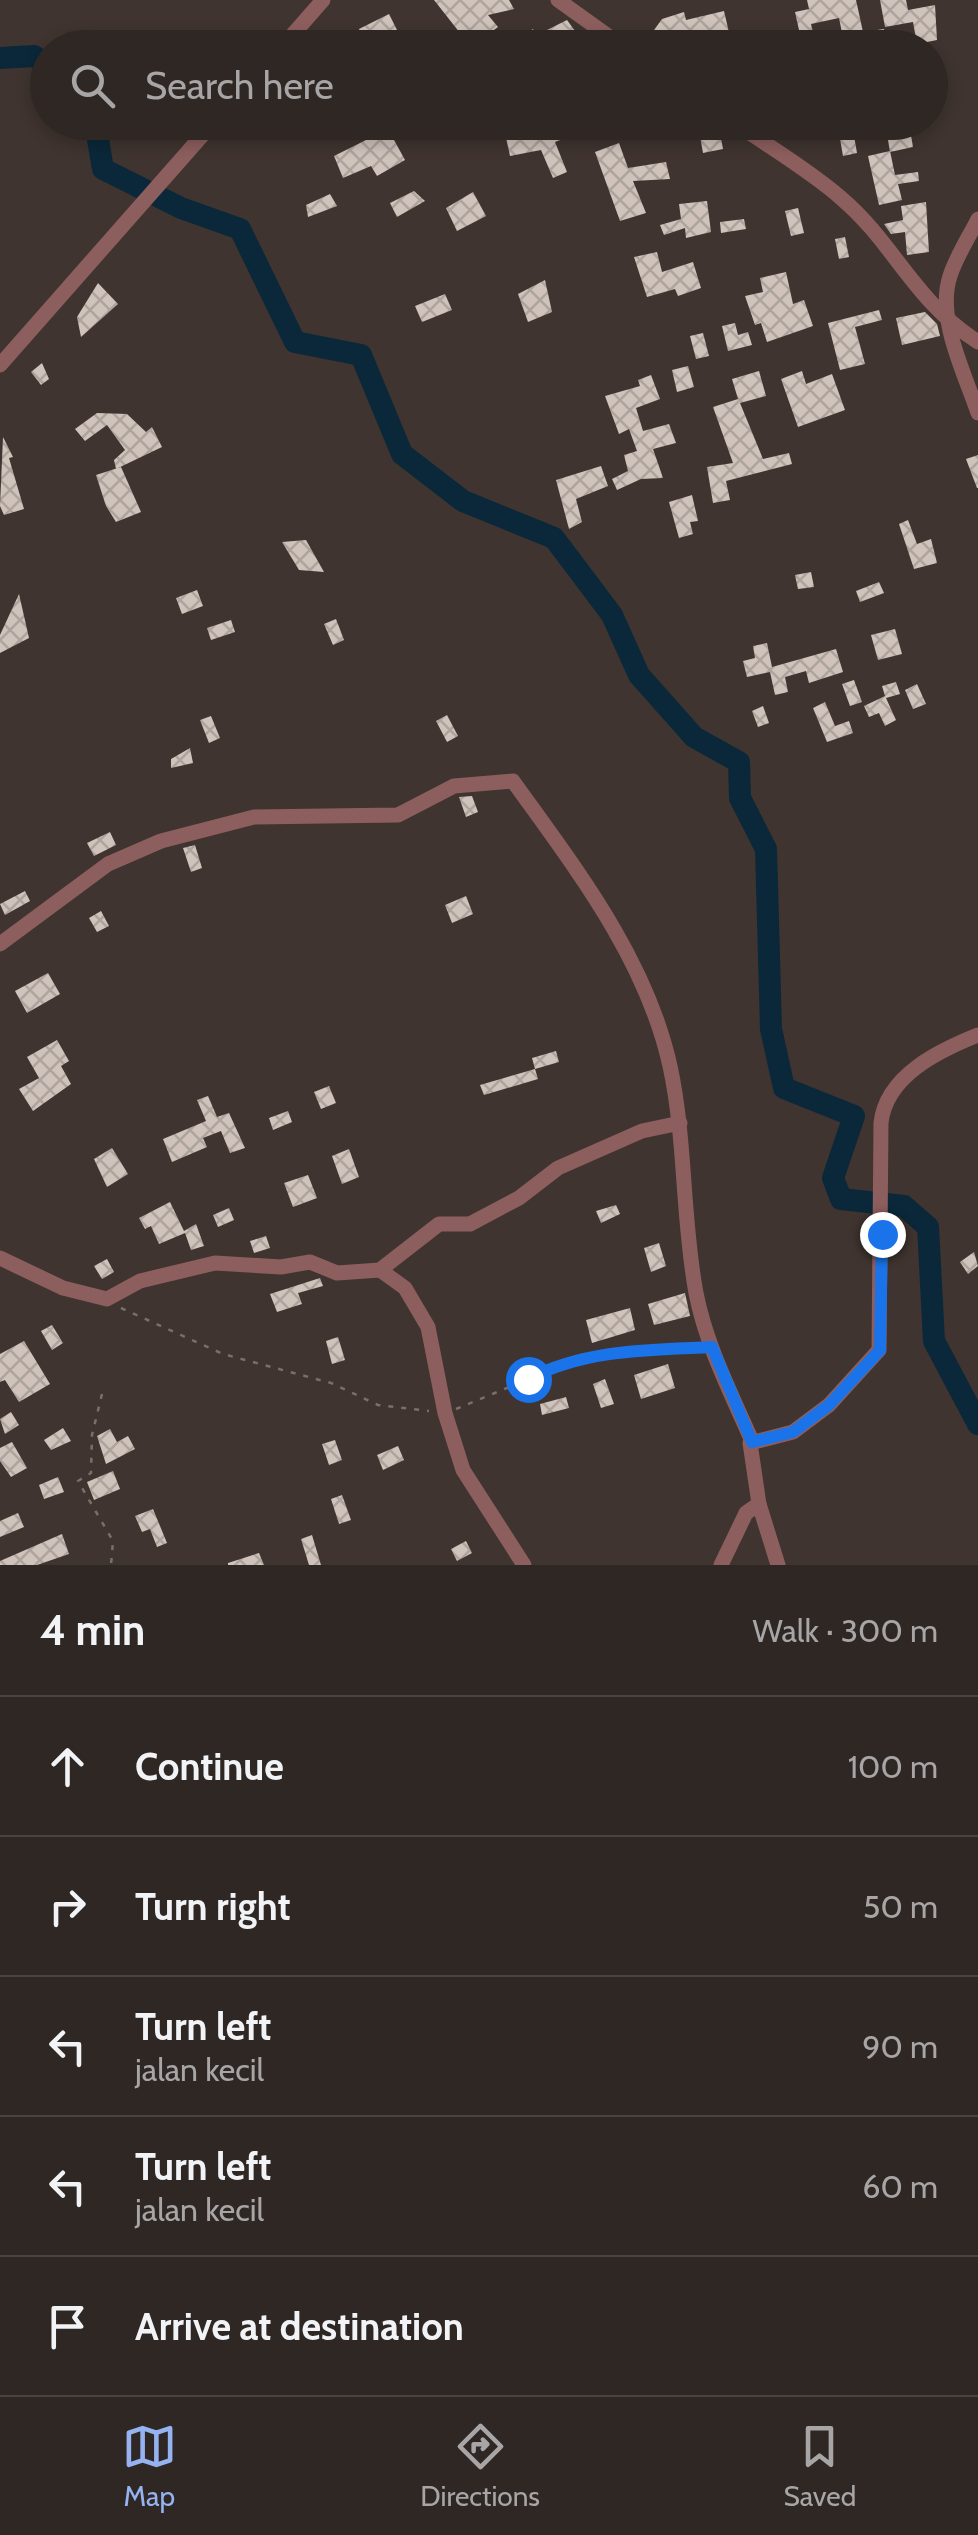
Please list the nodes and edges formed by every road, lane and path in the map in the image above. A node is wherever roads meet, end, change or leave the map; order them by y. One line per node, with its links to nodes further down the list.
1 (323, 0): 3 (street)
2 (558, 0): 4 (street)
3 (297, 30)
4 (600, 30)
5 (198, 140): 10 (street)
6 (759, 140): 8 (street)
7 (978, 220): 8 (street)
8 (950, 324): 9 (street); 11 (street)
9 (978, 342)
10 (0, 364)
11 (978, 413)
12 (0, 944): 14 (street)
13 (978, 1035): 21 (street)
14 (680, 1123): 16 (street); 18 (street)
15 (0, 1258): 17 (street)
16 (380, 1270): 17 (street); 20 (street)
17 (107, 1300): 20 (path)
18 (712, 1347): 20 (path); 21 (street)
19 (102, 1394): 23 (path)
20 (445, 1413): 24 (street)
21 (752, 1442): 22 (street)
22 (760, 1504): 25 (street); 26 (street)
23 (111, 1565)
24 (524, 1565)
25 (721, 1565)
26 (778, 1565)

